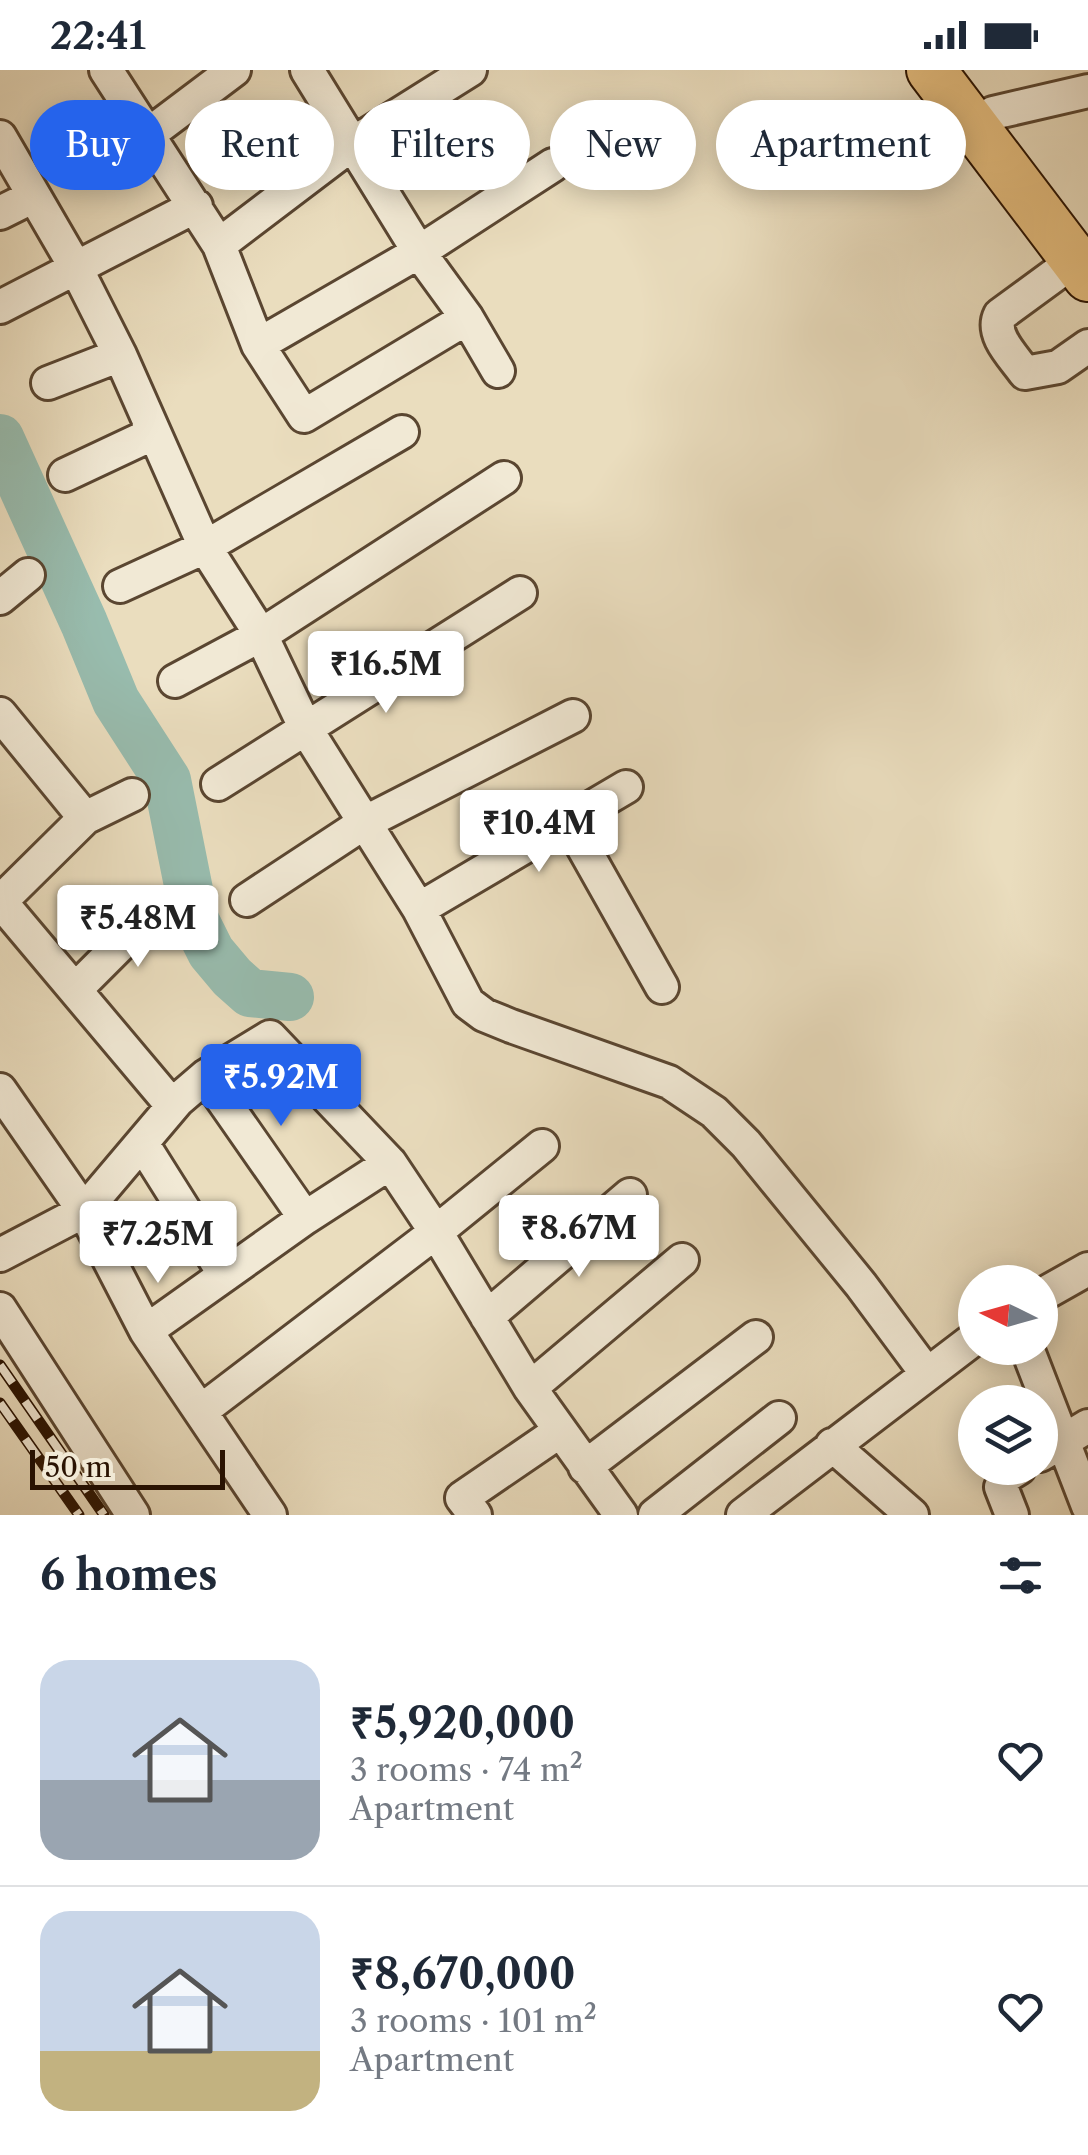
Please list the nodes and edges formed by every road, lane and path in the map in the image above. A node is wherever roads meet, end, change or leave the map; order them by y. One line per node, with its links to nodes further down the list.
1 (106, 70): 8 (street)
2 (234, 70): 10 (street)
3 (307, 70): 12 (street)
4 (470, 70): 12 (street)
5 (930, 70): 20 (highway)
6 (965, 70): 9 (highway)
7 (1088, 92): 9 (street)
8 (126, 100)
9 (993, 114): 20 (highway)
10 (165, 122)
11 (0, 137): 15 (street)
12 (352, 144): 18 (street); 19 (street)
13 (165, 159): 16 (street)
14 (550, 167): 19 (street)
15 (34, 196): 17 (street); 21 (street)
16 (196, 206): 18 (street); 21 (street)
17 (0, 213)
18 (218, 245): 24 (street)
19 (419, 252): 23 (street); 24 (street)
20 (1084, 258): 25 (street)
21 (76, 268): 22 (street); 26 (street)
22 (0, 307)
23 (466, 318): 24 (street); 27 (street)
24 (258, 344)
25 (1088, 346)
26 (120, 355): 28 (street); 29 (street)
27 (498, 370)
28 (48, 383)
29 (149, 422): 31 (street); 33 (street)
30 (402, 432): 33 (street)
31 (65, 475)
32 (504, 478): 38 (street)
33 (205, 548): 35 (street); 38 (street)
34 (28, 576): 37 (street)
35 (120, 586)
36 (520, 594): 42 (street)
37 (0, 598)
38 (261, 635): 39 (street); 42 (street)
39 (175, 681)
40 (0, 714): 46 (street)
41 (573, 716): 48 (street)
42 (306, 729): 43 (street); 48 (street)
43 (218, 784)
44 (626, 787): 47 (street)
45 (132, 795): 46 (street)
46 (85, 818): 50 (street)
47 (569, 822): 52 (street); 53 (street)
48 (364, 823): 49 (street); 52 (street)
49 (247, 900)
50 (0, 902): 54 (street)
51 (169, 909): 54 (street)
52 (419, 909): 76 (street)
53 (662, 988)
54 (75, 990): 57 (street)
55 (206, 1076): 57 (street); 60 (street); 63 (street)
56 (0, 1090): 62 (street)
57 (178, 1100): 58 (street)
58 (142, 1143): 62 (street); 68 (street)
59 (542, 1146): 64 (street)
60 (390, 1163): 63 (street); 64 (street)
61 (630, 1196): 71 (street)
62 (84, 1211): 65 (street); 72 (street)
63 (305, 1218): 68 (street)
64 (436, 1232): 71 (street); 78 (street)
65 (0, 1254)
66 (682, 1260): 77 (street)
67 (1088, 1269): 69 (street)
68 (225, 1275): 72 (street)
69 (1058, 1286)
70 (0, 1309): 87 (street)
71 (487, 1317): 77 (street)
72 (146, 1331): 78 (street)
73 (756, 1337): 83 (street)
74 (958, 1350): 76 (street)
75 (1034, 1365): 81 (street)
76 (926, 1374): 82 (street)
77 (530, 1388): 80 (street)
78 (201, 1412): 88 (street)
79 (780, 1418): 90 (street)
80 (560, 1431): 83 (street); 89 (street)
81 (1064, 1440): 85 (street)
82 (832, 1445): 91 (street); 92 (street)
83 (585, 1467): 86 (street)
84 (1002, 1485): 93 (street)
85 (1088, 1506)
86 (611, 1511)
87 (132, 1515)
88 (270, 1515)
89 (475, 1515)
90 (656, 1515)
91 (743, 1515)
92 (912, 1515)
93 (1012, 1515)

